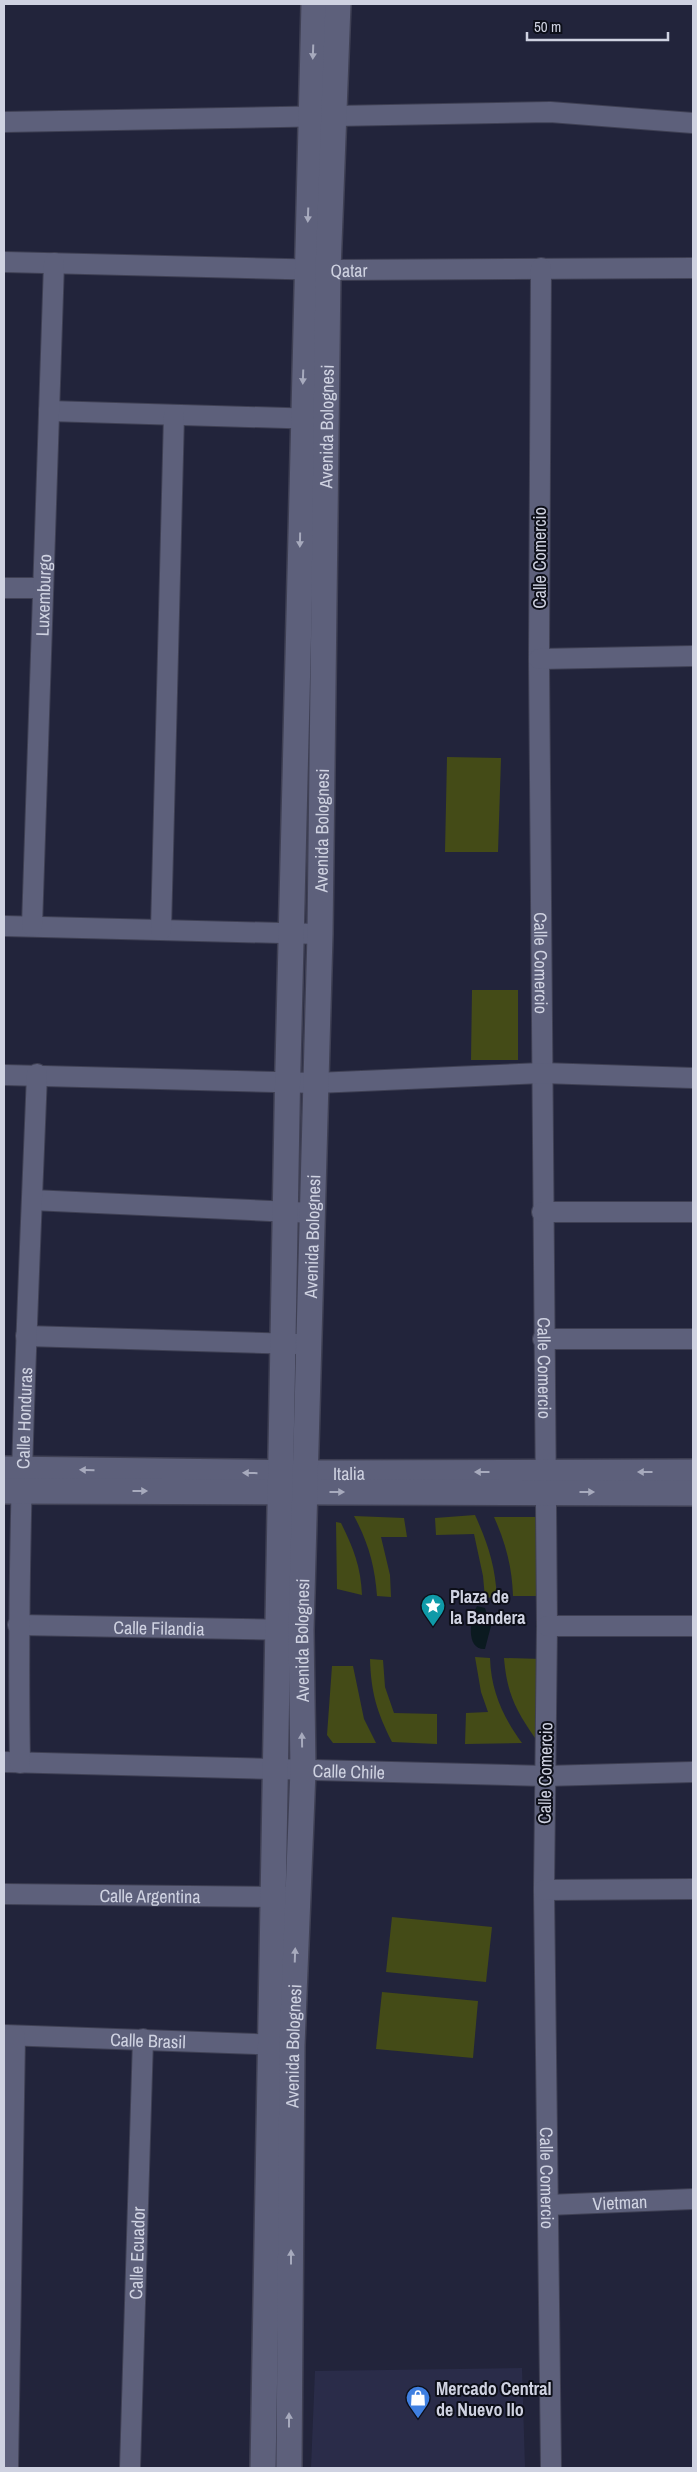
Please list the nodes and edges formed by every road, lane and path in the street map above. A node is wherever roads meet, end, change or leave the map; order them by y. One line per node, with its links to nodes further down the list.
1 (314, 4): 3 (street, Avenida Bolognesi, one-way to 3)
2 (338, 4): 3 (street, Avenida Bolognesi)
3 (322, 116): 4 (street); 5 (street); 10 (street, Avenida Bolognesi)
4 (4, 122)
5 (693, 123)
6 (4, 262): 7 (street, Qatar)
7 (54, 263): 10 (street, Qatar); 11 (street, Luxemburgo)
8 (540, 268): 9 (street, Qatar); 10 (street, Qatar); 18 (street, Calle Comercio)
9 (693, 268)
10 (318, 269): 13 (street, Avenida Bolognesi, one-way to 13); 14 (street, Avenida Bolognesi)
11 (49, 412): 12 (street); 16 (street, Luxemburgo)
12 (174, 415): 13 (street); 21 (street)
13 (302, 419): 14 (street); 22 (street, Avenida Bolognesi, one-way to 22)
14 (328, 419): 23 (street, Avenida Bolognesi)
15 (4, 588): 16 (street)
16 (43, 588): 20 (street, Luxemburgo)
17 (693, 656): 18 (street)
18 (539, 659): 24 (street, Calle Comercio)
19 (4, 926): 20 (street)
20 (32, 926): 21 (street)
21 (161, 930): 22 (street)
22 (292, 933): 23 (street); 28 (street, Avenida Bolognesi)
23 (320, 934): 29 (street, Avenida Bolognesi)
24 (542, 1073): 27 (street); 29 (street); 32 (street, Calle Comercio)
25 (37, 1074): 26 (street); 28 (street); 30 (street, Calle Honduras)
26 (4, 1075)
27 (693, 1078)
28 (289, 1082): 29 (street); 31 (street, Avenida Bolognesi)
29 (316, 1083): 34 (street, Avenida Bolognesi)
30 (32, 1200): 31 (street); 35 (street, Calle Honduras)
31 (286, 1212): 34 (street); 38 (street, Avenida Bolognesi)
32 (542, 1212): 33 (street); 36 (street, Calle Comercio)
33 (693, 1212)
34 (313, 1213): 39 (street, Avenida Bolognesi)
35 (26, 1336): 38 (street); 41 (street, Calle Honduras)
36 (543, 1339): 37 (street); 43 (street, Calle Comercio)
37 (693, 1339)
38 (284, 1344): 39 (street); 42 (street, Avenida Bolognesi)
39 (308, 1344): 42 (street, Avenida Bolognesi)
40 (693, 1472): 43 (street, Italia, one-way to 43)
41 (12, 1480): 42 (street, Italia); 45 (street, Calle Honduras)
42 (292, 1482): 43 (street, Italia); 48 (street, Avenida Bolognesi)
43 (545, 1482): 44 (street, one-way to 44); 46 (street, Calle Comercio)
44 (693, 1493)
45 (18, 1625): 48 (street, Calle Filandia); 49 (street, Calle Honduras)
46 (547, 1626): 47 (street); 53 (street, Calle Comercio)
47 (693, 1626)
48 (290, 1630): 50 (street, Avenida Bolognesi); 51 (street, Avenida Bolognesi, one-way to 48)
49 (12, 1762): 50 (street, Calle Chile)
50 (276, 1768): 51 (street, Calle Chile); 57 (street, Avenida Bolognesi)
51 (303, 1770): 53 (street, Calle Chile); 57 (street, Avenida Bolognesi)
52 (693, 1772): 53 (street, Calle Chile)
53 (545, 1776): 55 (street, Calle Comercio)
54 (693, 1889): 55 (street)
55 (544, 1890): 62 (street, Calle Comercio)
56 (4, 1894): 57 (street, Calle Argentina)
57 (284, 1897): 60 (street, Avenida Bolognesi)
58 (9, 2035): 59 (street, Calle Brasil); 63 (street)
59 (143, 2039): 60 (street, Calle Brasil); 64 (street, Calle Ecuador)
60 (281, 2044): 65 (street, Avenida Bolognesi); 66 (street, Avenida Bolognesi, one-way to 60)
61 (693, 2199): 62 (street, Vietman)
62 (548, 2205): 67 (street, Calle Comercio)
63 (8, 2468)
64 (130, 2468)
65 (263, 2468)
66 (289, 2468)
67 (551, 2468)

